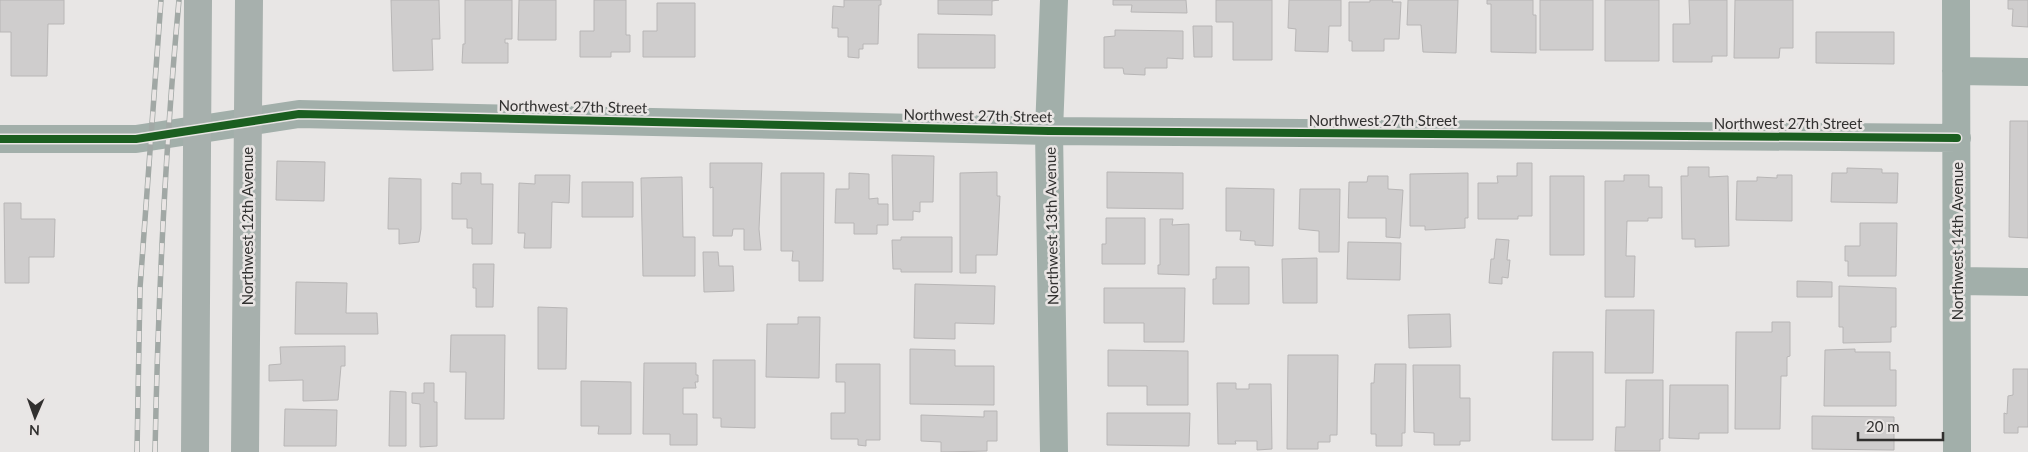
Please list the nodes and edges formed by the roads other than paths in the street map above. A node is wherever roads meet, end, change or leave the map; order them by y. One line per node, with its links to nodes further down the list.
1 (198, 0): 8 (main road)
2 (249, 0): 7 (main road, Northwest 12th Avenue)
3 (1054, 0): 9 (street, Northwest 13th Avenue)
4 (1956, 0): 5 (street, Northwest 14th Avenue)
5 (1956, 72): 6 (street); 10 (street, Northwest 14th Avenue)
6 (2028, 72)
7 (248, 123): 8 (street, Northwest 27th Street); 9 (street, Northwest 27th Street); 15 (main road, Northwest 12th Avenue)
8 (197, 130): 11 (street, Northwest 27th Street); 14 (main road)
9 (1049, 130): 10 (street, Northwest 27th Street); 16 (street, Northwest 13th Avenue)
10 (1958, 138): 12 (street, Northwest 14th Avenue)
11 (0, 139)
12 (1958, 281): 13 (street); 17 (street, Northwest 14th Avenue)
13 (2028, 282)
14 (195, 452)
15 (245, 452)
16 (1054, 452)
17 (1958, 452)

